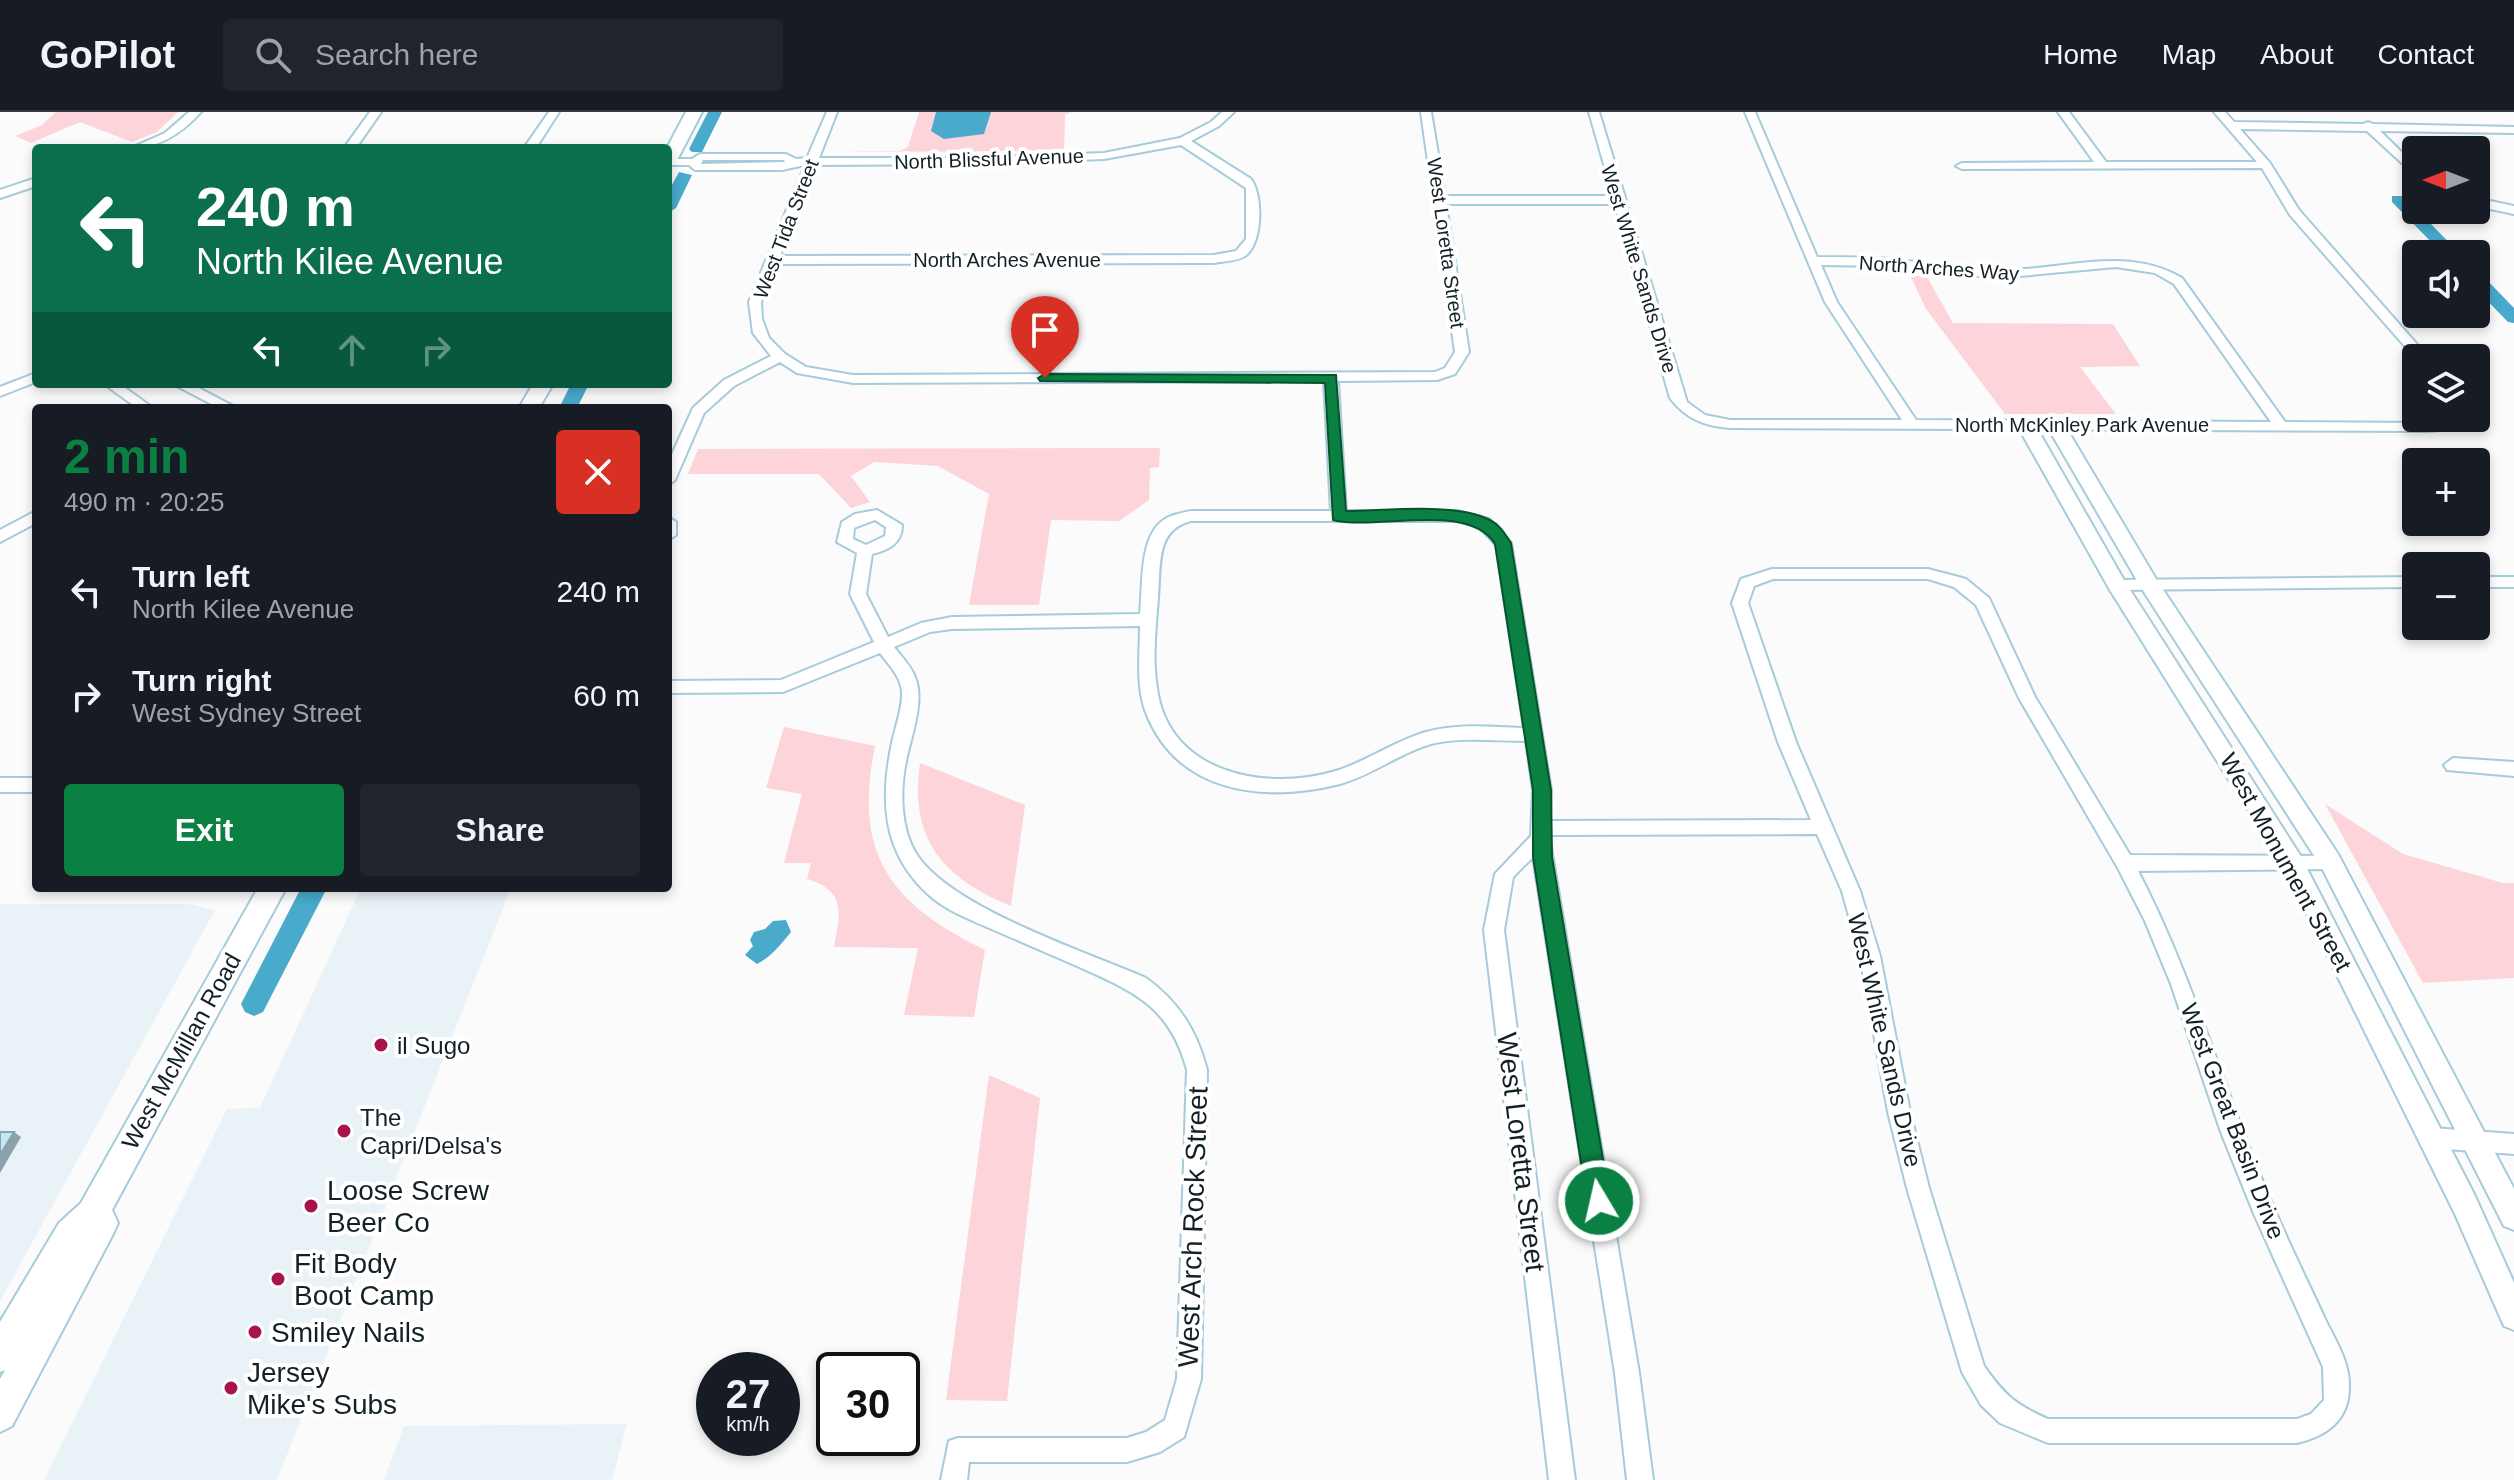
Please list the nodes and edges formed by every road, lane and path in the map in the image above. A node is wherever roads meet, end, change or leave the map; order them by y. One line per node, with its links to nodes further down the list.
1 (196, 112): 18 (street)
2 (376, 112): 19 (street)
3 (554, 112): 20 (street)
4 (694, 112): 21 (main road)
5 (832, 112): 24 (street, West Tida Street)
6 (1229, 112): 17 (street, North Blissful Avenue)
7 (1426, 112): 30 (street, West Loretta Street)
8 (1594, 112): 31 (street, West White Sands Drive)
9 (1750, 112): 35 (street)
10 (2063, 112): 25 (street)
11 (2219, 112): 13 (street)
12 (2431, 112): 15 (street)
13 (2230, 125): 14 (street); 26 (street)
14 (2368, 125): 15 (street); 22 (street)
15 (2450, 128): 16 (street)
16 (2514, 130)
17 (1183, 141): 24 (street, North Blissful Avenue); 34 (street, North Arches Avenue)
18 (147, 144)
19 (353, 144)
20 (533, 144)
21 (672, 154)
22 (2402, 159)
23 (672, 162): 24 (street, North Blissful Avenue)
24 (812, 162): 34 (street, West Tida Street)
25 (2102, 165): 26 (street); 27 (street)
26 (2266, 165): 36 (street)
27 (1962, 166)
28 (32, 183): 29 (street)
29 (0, 194)
30 (1440, 200): 31 (street); 38 (street, West Loretta Street)
31 (1618, 200): 45 (street, West White Sands Drive)
32 (2490, 205): 33 (street)
33 (2514, 210)
34 (773, 260): 37 (street, West Tida Street)
35 (1812, 261): 46 (street); 49 (street, North Arches Way)
36 (2410, 344)
37 (780, 357): 38 (street); 51 (street)
38 (1331, 378): 52 (street)
39 (32, 379): 42 (street)
40 (117, 388): 43 (street)
41 (188, 388): 44 (street)
42 (0, 392)
43 (140, 404)
44 (222, 404)
45 (1698, 418): 46 (street, North McKinley Park Avenue)
46 (1911, 424): 47 (street, North McKinley Park Avenue)
47 (2026, 425): 48 (street, North McKinley Park Avenue); 61 (street, West Monument Street)
48 (2056, 426): 49 (street, North McKinley Park Avenue); 60 (street, West Monument Street)
49 (2281, 426): 50 (street, North McKinley Park Avenue)
50 (2402, 427)
51 (672, 471)
52 (1339, 516): 62 (street); 65 (street)
53 (32, 518): 54 (street)
54 (0, 537)
55 (865, 550): 63 (street)
56 (2402, 582): 60 (street)
57 (2490, 582): 58 (street)
58 (2514, 582)
59 (1960, 583): 70 (street, West White Sands Drive); 74 (street, West Great Basin Drive)
60 (2149, 584): 61 (street); 72 (street, West Monument Street)
61 (2117, 585): 73 (street, West Monument Street)
62 (1148, 620): 63 (street); 65 (street)
63 (884, 646): 64 (street); 85 (street, West Arch Rock Street)
64 (672, 687)
65 (1532, 735): 71 (street)
66 (2453, 765): 67 (street)
67 (2514, 769)
68 (0, 785): 69 (street)
69 (32, 785)
70 (1825, 827): 71 (street); 84 (street, West White Sands Drive)
71 (1541, 834): 86 (street, West Loretta Street); 87 (street)
72 (2330, 861): 73 (street); 77 (street, West Monument Street)
73 (2292, 862): 74 (street); 76 (street, West Monument Street)
74 (2125, 863): 84 (street, West Great Basin Drive)
75 (270, 892): 79 (main road, West McMillan Road)
76 (2432, 1138): 77 (street); 81 (street, West Monument Street)
77 (2474, 1144): 78 (street); 80 (street, West Monument Street)
78 (2514, 1144)
79 (92, 1214): 82 (main road, West McMillan Road); 83 (main road, West McMillan Road)
80 (2514, 1217)
81 (2514, 1316)
82 (0, 1355)
83 (0, 1414)
84 (2323, 1423)
85 (954, 1480)
86 (1562, 1480)
87 (1640, 1480)

